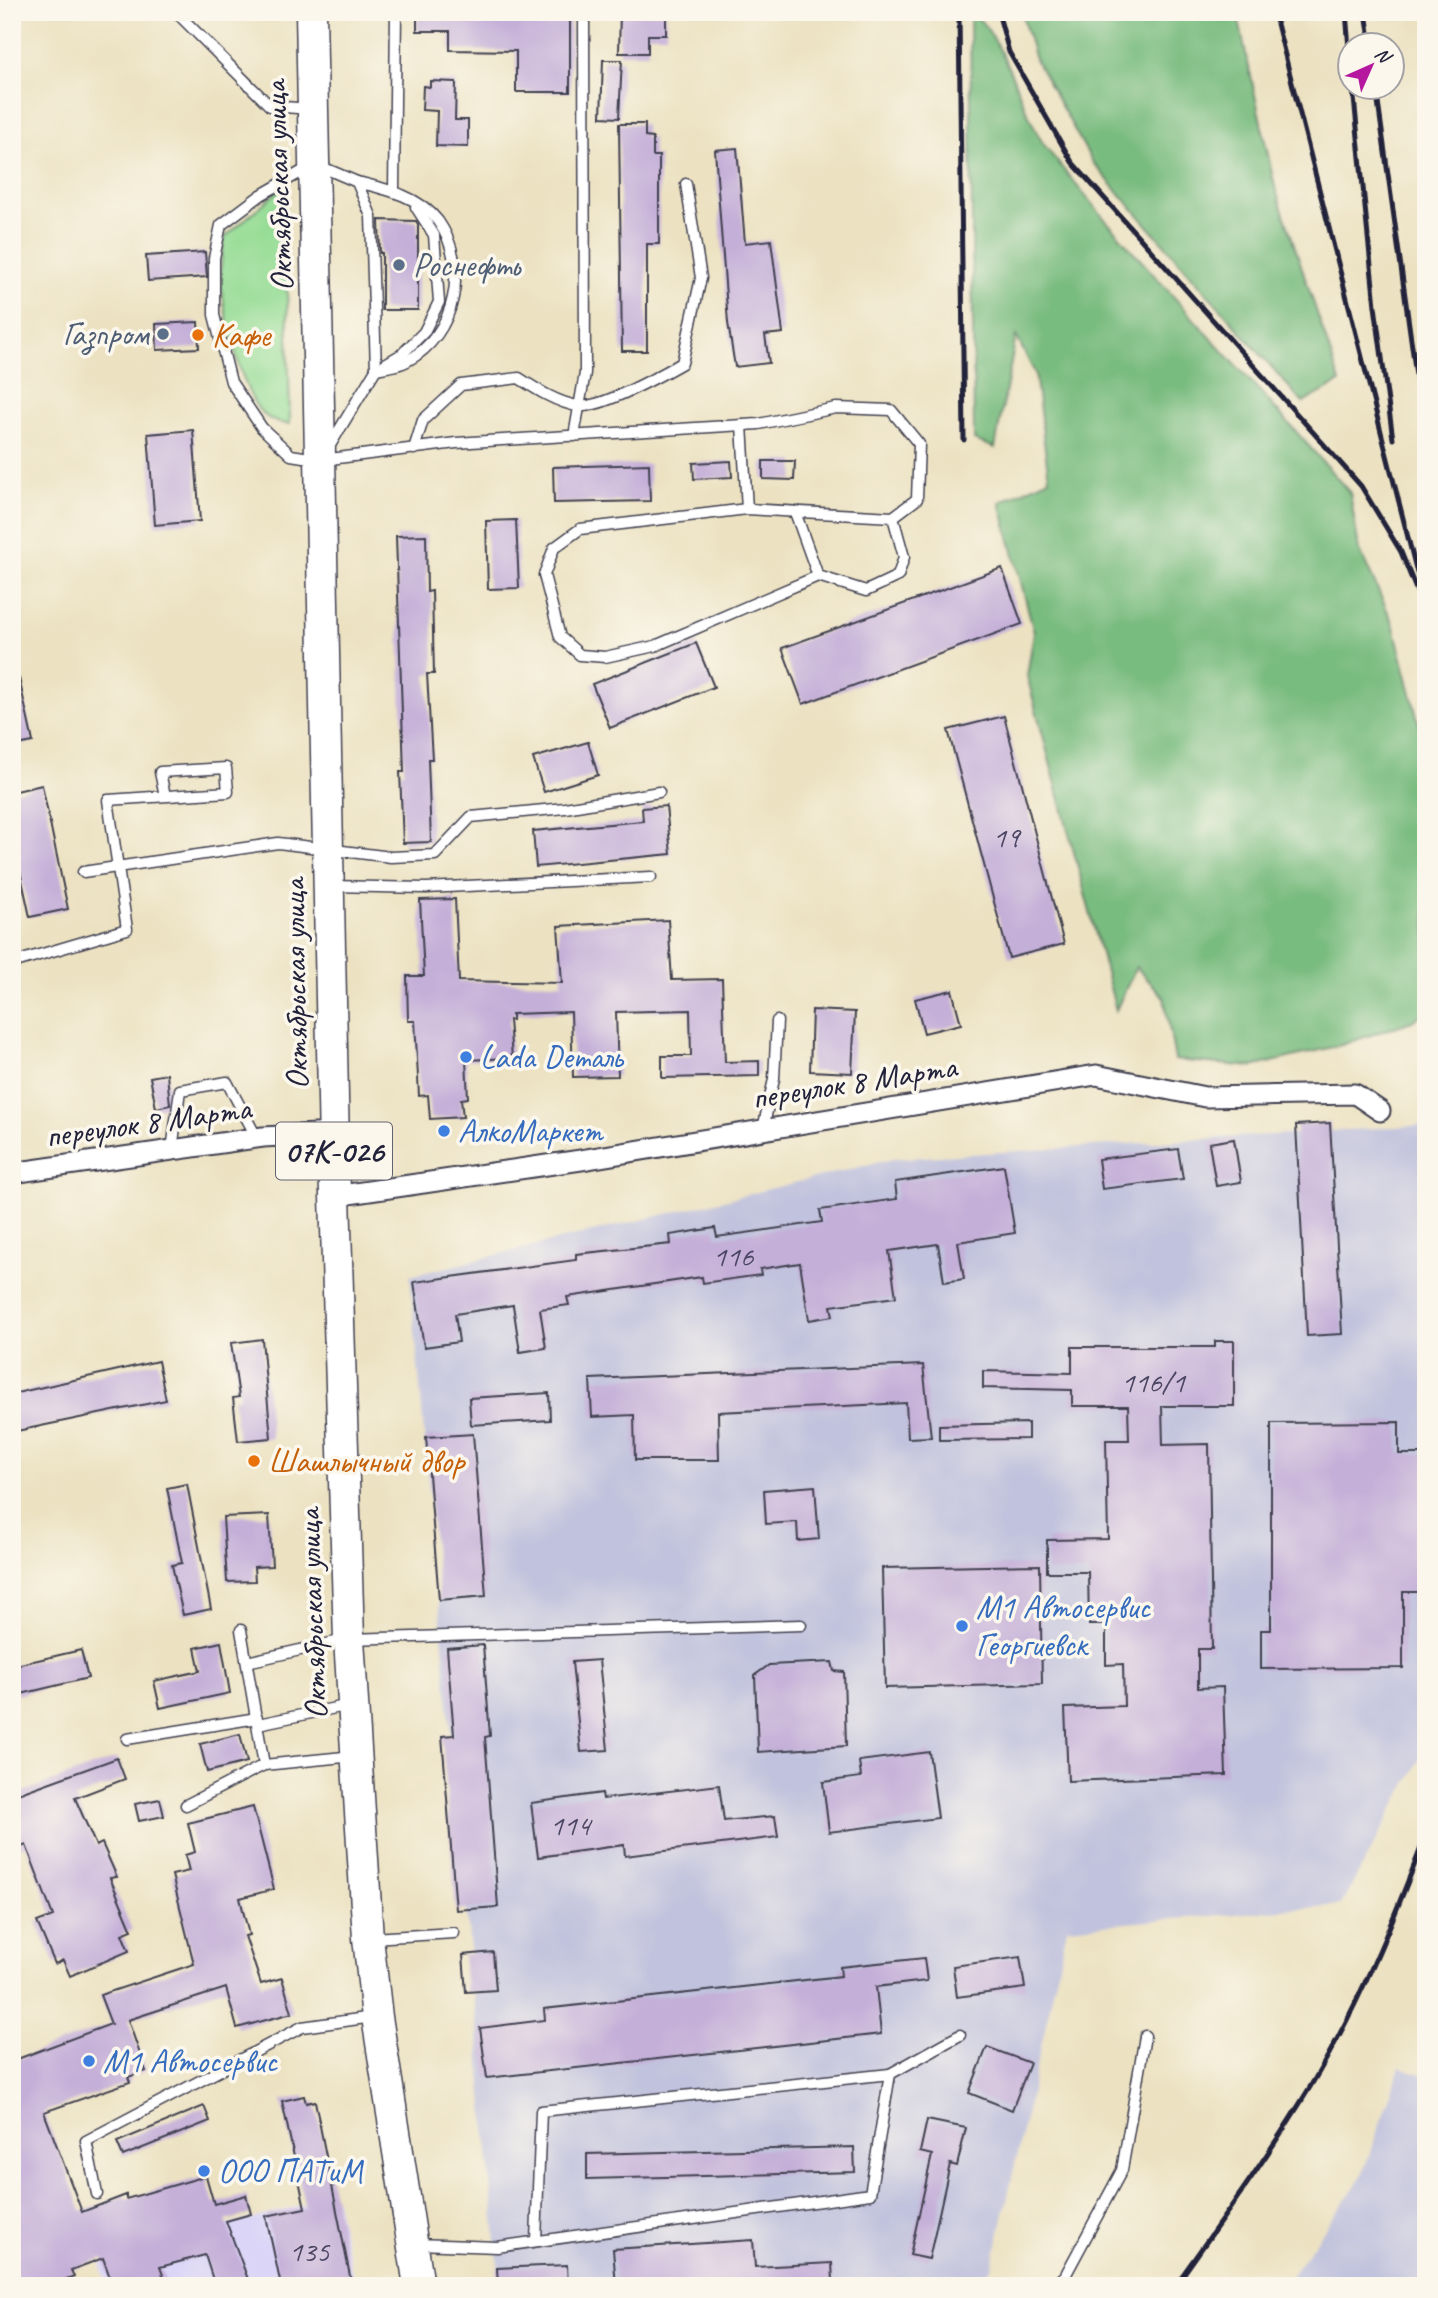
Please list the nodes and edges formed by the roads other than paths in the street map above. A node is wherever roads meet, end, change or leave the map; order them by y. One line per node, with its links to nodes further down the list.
1 (176, 12): 5 (lane)
2 (311, 12): 5 (main road, Октябрьская улица / 07К-026)
3 (396, 12): 9 (lane)
4 (584, 12): 12 (lane)
5 (312, 109): 6 (main road, Октябрьская улица / 07К-026)
6 (315, 164): 7 (lane); 16 (main road, Октябрьская улица / 07К-026); 16 (lane)
7 (357, 182): 9 (lane); 11 (lane)
8 (686, 184): 12 (lane)
9 (394, 190): 10 (lane)
10 (410, 198): 11 (lane); 11 (lane)
11 (376, 369): 16 (lane)
12 (579, 407): 14 (lane); 15 (lane)
13 (742, 425): 14 (lane); 17 (lane); 19 (lane)
14 (574, 436): 15 (lane)
15 (414, 449): 16 (lane)
16 (322, 460): 23 (main road, Октябрьская улица / 07К-026)
17 (747, 509): 18 (lane); 20 (lane)
18 (795, 512): 19 (lane); 20 (lane)
19 (892, 517): 20 (lane)
20 (818, 576)
21 (659, 792): 23 (lane)
22 (165, 796): 22 (lane); 24 (lane)
23 (329, 848): 24 (lane); 27 (main road, Октябрьская улица / 07К-026)
24 (118, 866): 25 (lane); 28 (lane)
25 (83, 872)
26 (651, 877): 27 (lane)
27 (330, 886): 32 (main road, Октябрьская улица / 07К-026)
28 (12, 963)
29 (777, 1021): 31 (lane)
30 (1380, 1111): 31 (street, переулок 8 Марта)
31 (763, 1129): 36 (street, переулок 8 Марта)
32 (334, 1133): 33 (street, переулок 8 Марта); 36 (main road, Октябрьская улица / 07К-026)
33 (258, 1138): 34 (street, переулок 8 Марта); 34 (lane)
34 (172, 1150): 35 (street, переулок 8 Марта)
35 (12, 1173)
36 (335, 1196): 39 (main road, Октябрьская улица / 07К-026)
37 (801, 1625): 39 (lane)
38 (241, 1630): 40 (lane)
39 (349, 1639): 40 (lane); 41 (main road, Октябрьская улица / 07К-026)
40 (247, 1661): 42 (lane)
41 (353, 1704): 42 (lane); 44 (main road, Октябрьская улица / 07К-026)
42 (257, 1721): 43 (lane); 45 (lane)
43 (127, 1739)
44 (354, 1756): 45 (lane); 48 (main road, Октябрьская улица / 07К-026)
45 (264, 1765): 46 (lane)
46 (186, 1805)
47 (454, 1933): 48 (lane)
48 (368, 1938): 49 (main road, Октябрьская улица / 07К-026)
49 (377, 2017): 53 (lane); 55 (main road, Октябрьская улица / 07К-026)
50 (960, 2035): 52 (lane)
51 (1145, 2036): 57 (lane)
52 (890, 2074): 54 (lane); 54 (lane)
53 (97, 2194)
54 (536, 2241): 55 (lane)
55 (412, 2244): 56 (main road, Октябрьская улица / 07К-026)
56 (419, 2286)
57 (1054, 2286)

